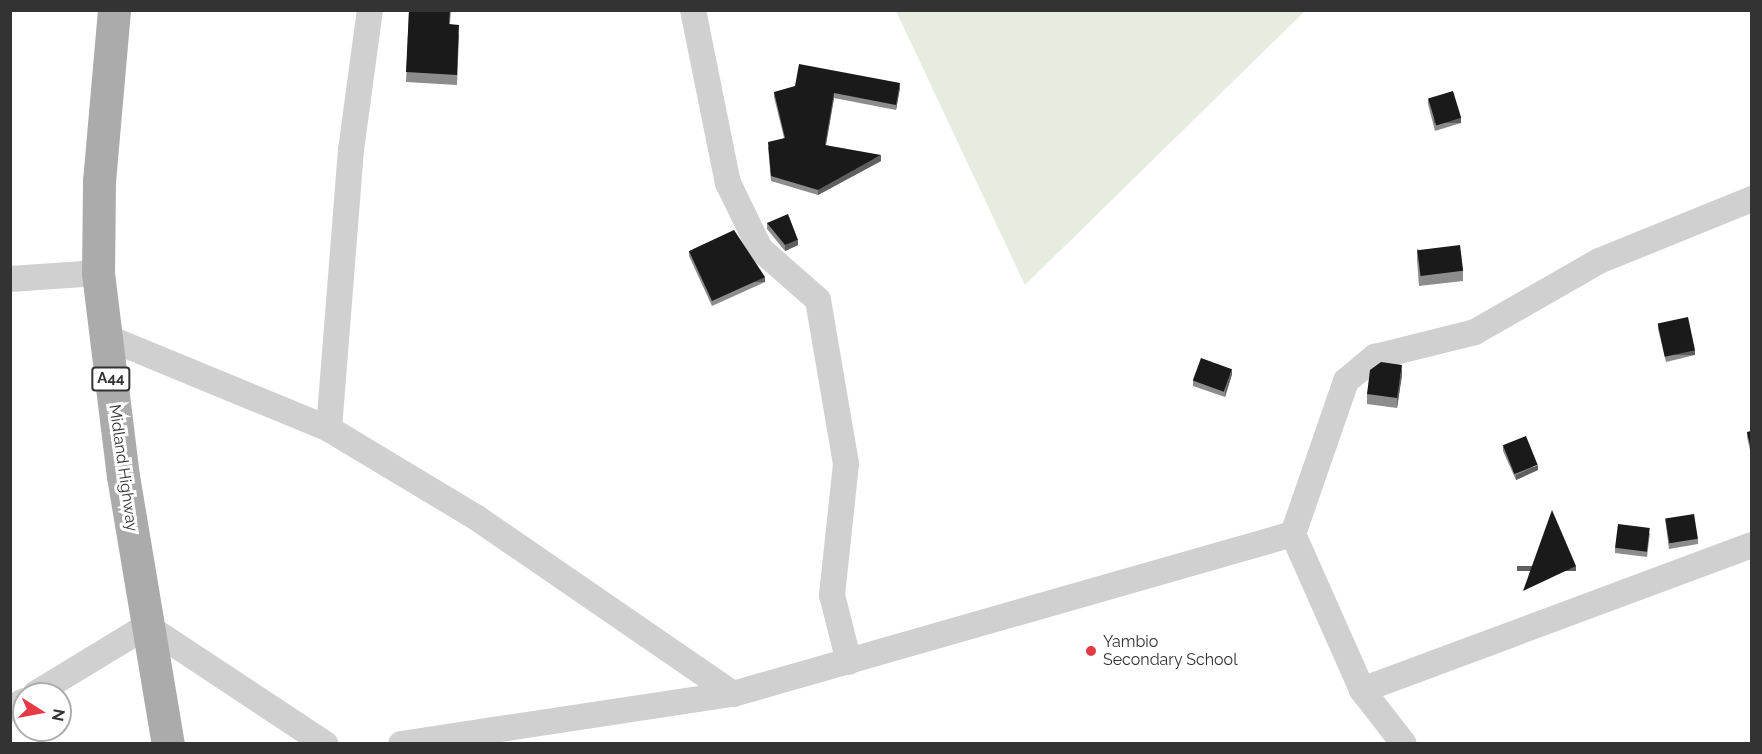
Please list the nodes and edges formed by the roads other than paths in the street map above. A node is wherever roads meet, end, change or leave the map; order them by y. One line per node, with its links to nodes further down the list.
1 (114, 10): 5 (main road, Midland Highway / A44)
2 (370, 10): 8 (street)
3 (693, 10): 12 (street)
4 (1752, 199): 9 (street)
5 (98, 273): 6 (street); 7 (main road, Midland Highway / A44)
6 (10, 279)
7 (106, 337): 8 (street); 11 (main road, Midland Highway / A44)
8 (329, 429): 15 (street)
9 (1293, 534): 12 (street); 14 (street)
10 (1752, 545): 14 (street)
11 (147, 626): 13 (street); 16 (main road, Midland Highway / A44); 17 (street)
12 (849, 662): 15 (street)
13 (55, 682)
14 (1362, 690): 19 (street)
15 (733, 694): 18 (street)
16 (168, 744)
17 (325, 744)
18 (401, 744)
19 (1404, 744)

